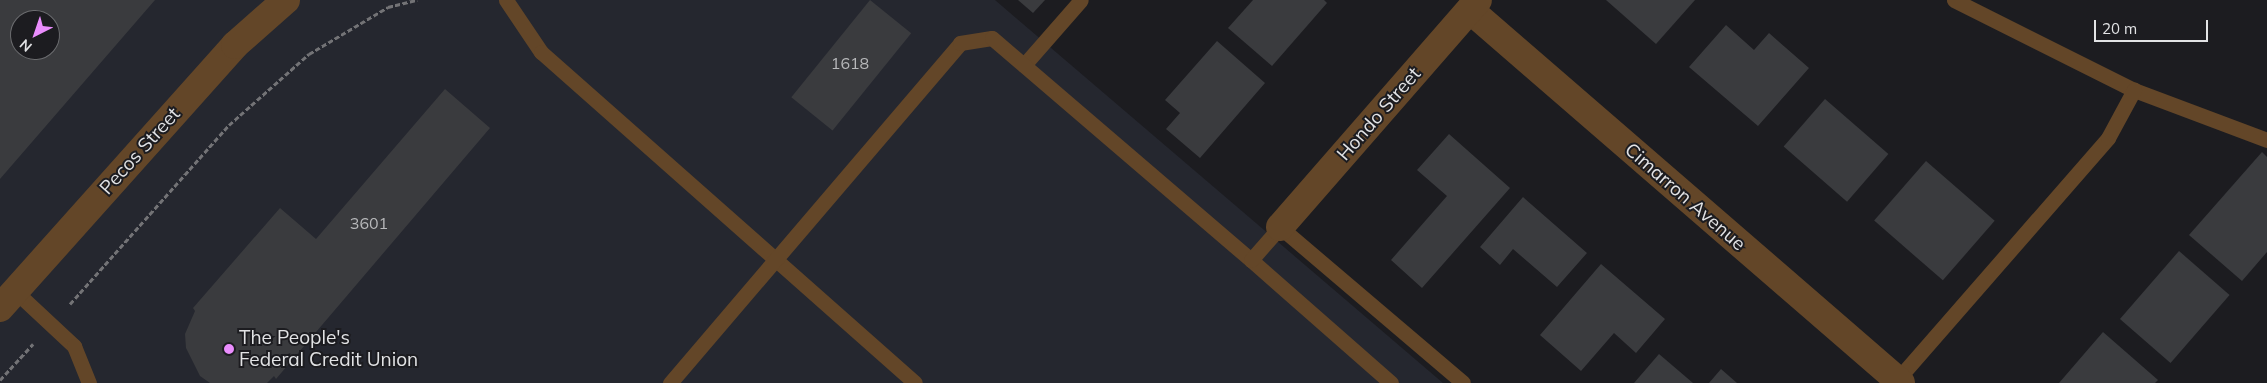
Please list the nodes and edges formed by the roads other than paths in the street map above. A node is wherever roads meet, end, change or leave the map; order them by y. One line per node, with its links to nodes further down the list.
1 (286, 0): 12 (street, Pecos Street)
2 (506, 0): 10 (lane)
3 (1081, 0): 6 (lane)
4 (1954, 0): 7 (lane)
5 (1474, 5): 9 (street, Hondo Street); 13 (street, Cimarron Avenue)
6 (1024, 65): 10 (lane); 11 (lane)
7 (2134, 90): 8 (lane); 13 (lane)
8 (2267, 140)
9 (1280, 227): 11 (lane); 18 (lane)
10 (774, 260): 15 (lane); 16 (lane)
11 (1250, 260): 17 (lane)
12 (7, 300): 14 (lane)
13 (1899, 381)
14 (88, 383)
15 (670, 383)
16 (915, 383)
17 (1392, 383)
18 (1463, 383)

